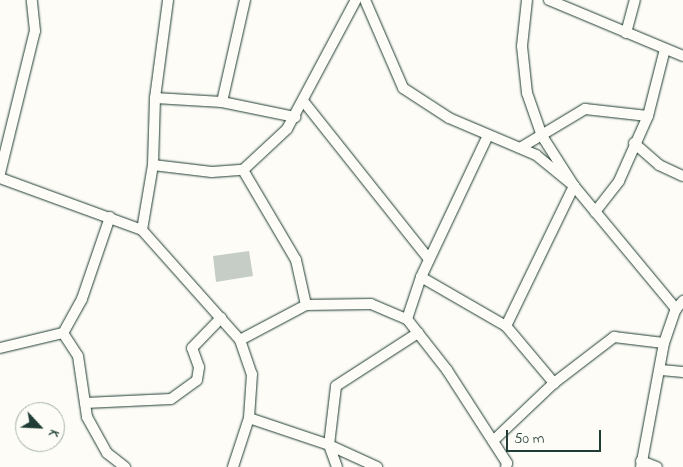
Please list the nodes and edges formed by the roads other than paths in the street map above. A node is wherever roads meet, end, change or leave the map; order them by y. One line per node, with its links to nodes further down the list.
1 (32, 0): 23 (street)
2 (168, 0): 12 (street)
3 (245, 0): 13 (street)
4 (356, 0): 14 (street)
5 (365, 0): 17 (street)
6 (527, 0): 18 (street)
7 (549, 0): 9 (street)
8 (635, 0): 9 (street)
9 (626, 33): 10 (street)
10 (665, 49): 11 (street); 15 (street)
11 (683, 56)
12 (155, 98): 13 (street); 21 (street)
13 (222, 102): 16 (street)
14 (304, 102): 16 (street); 30 (street)
15 (648, 116): 18 (street); 19 (street)
16 (295, 117): 22 (street)
17 (488, 135): 20 (street); 30 (street)
18 (542, 136): 20 (street); 26 (street)
19 (634, 143): 24 (street); 27 (street)
20 (520, 148): 26 (street)
21 (153, 165): 22 (street); 29 (street)
22 (243, 170): 32 (street)
23 (0, 173)
24 (683, 176)
25 (0, 178): 28 (street)
26 (574, 186): 27 (street); 36 (street)
27 (595, 212): 33 (street)
28 (110, 217): 29 (street); 37 (street)
29 (142, 230): 34 (street)
30 (429, 259): 31 (street)
31 (421, 277): 35 (street); 36 (street)
32 (306, 304): 35 (street); 39 (street)
33 (679, 305): 40 (street)
34 (221, 318): 39 (street); 45 (street)
35 (407, 319): 38 (street)
36 (506, 326): 44 (street)
37 (62, 333): 41 (street); 45 (street)
38 (418, 334): 47 (street); 48 (street)
39 (240, 340): 46 (street)
40 (664, 343): 42 (street); 44 (street)
41 (0, 348)
42 (661, 370): 43 (street); 49 (street)
43 (683, 372)
44 (554, 383): 47 (street)
45 (85, 403): 50 (street)
46 (249, 418): 48 (street); 51 (street)
47 (493, 441): 54 (street)
48 (329, 445): 52 (street); 53 (street)
49 (641, 464): 55 (street)
50 (125, 467)
51 (233, 467)
52 (337, 467)
53 (377, 467)
54 (506, 467)
55 (657, 467)

